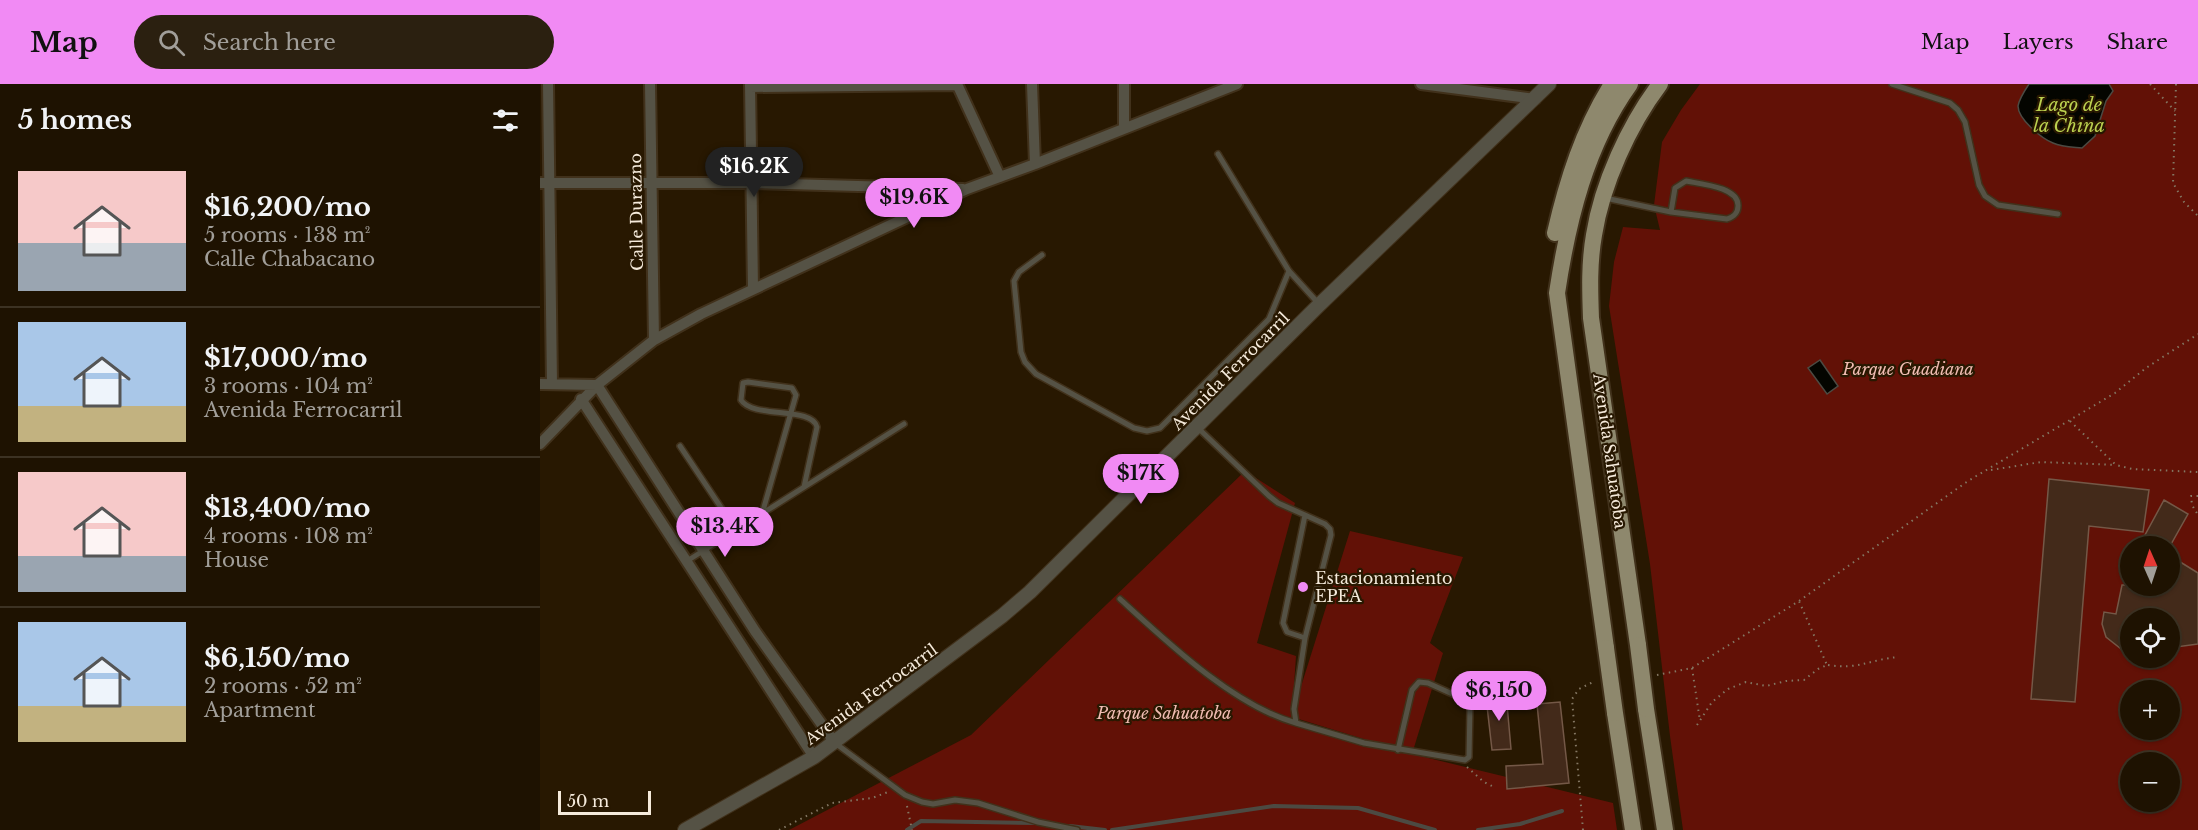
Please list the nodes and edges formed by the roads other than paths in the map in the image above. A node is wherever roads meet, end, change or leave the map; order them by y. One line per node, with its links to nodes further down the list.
1 (548, 84): 22 (street)
2 (650, 84): 21 (street, Calle Durazno)
3 (957, 84): 13 (street); 20 (street)
4 (1032, 84): 19 (street)
5 (1124, 84): 17 (street)
6 (1237, 84): 14 (street)
7 (1421, 84): 15 (street)
8 (1550, 84): 16 (street, Avenida Ferrocarril)
9 (1612, 84): 31 (main road)
10 (1630, 84): 31 (main road, Avenida Sahuatoba)
11 (1660, 84): 25 (main road, Avenida Sahuatoba)
12 (1892, 84): 27 (lane)
13 (750, 86): 23 (street)
14 (1220, 87): 17 (street)
15 (1502, 89): 16 (street)
16 (1535, 99): 32 (street, Avenida Ferrocarril)
17 (1124, 128): 19 (street)
18 (1218, 154): 29 (lane)
19 (1035, 165): 20 (street)
20 (1000, 177): 24 (street)
21 (650, 182): 22 (street); 23 (street); 33 (street, Calle Durazno)
22 (544, 183): 34 (street)
23 (751, 183): 24 (street); 30 (street)
24 (967, 189): 30 (street)
25 (1603, 198): 26 (lane); 61 (main road, Avenida Sahuatoba, bridge)
26 (1671, 212): 26 (lane)
27 (2058, 214)
28 (1042, 255): 29 (lane)
29 (1289, 271): 32 (lane)
30 (753, 288): 33 (street)
31 (1557, 293): 60 (main road, Avenida Sahuatoba, bridge)
32 (1319, 304): 39 (street, Avenida Ferrocarril)
33 (654, 340): 35 (street)
34 (546, 384): 35 (street)
35 (597, 385): 36 (street); 43 (street)
36 (581, 399): 40 (street); 46 (street)
37 (791, 415): 37 (lane); 42 (lane); 44 (lane)
38 (904, 424): 42 (lane)
39 (1197, 427): 45 (lane); 55 (street, Avenida Ferrocarril)
40 (540, 444)
41 (680, 446): 47 (lane)
42 (804, 487): 44 (lane)
43 (675, 507): 46 (street); 48 (street)
44 (762, 514): 47 (lane)
45 (1305, 515): 52 (lane); 52 (lane)
46 (658, 518): 49 (street)
47 (736, 530): 48 (lane)
48 (703, 551): 49 (lane); 51 (street)
49 (687, 561): 53 (street)
50 (1120, 598): 54 (lane)
51 (755, 631): 53 (street); 55 (street)
52 (1305, 638): 54 (lane)
53 (739, 641): 57 (street)
54 (1296, 723): 56 (lane)
55 (835, 743): 57 (street, Avenida Ferrocarril); 59 (lane)
56 (1398, 750): 56 (lane)
57 (814, 757): 58 (street, Avenida Ferrocarril)
58 (685, 830)
59 (1077, 830)
60 (1633, 830)
61 (1665, 830)

